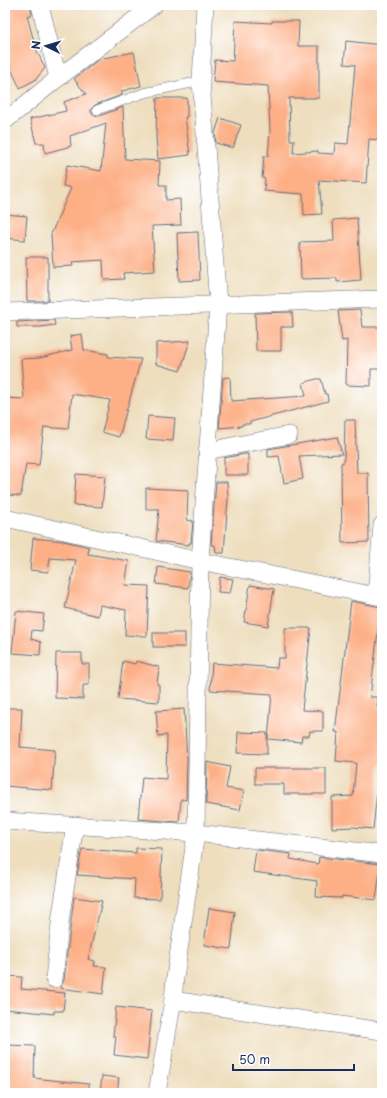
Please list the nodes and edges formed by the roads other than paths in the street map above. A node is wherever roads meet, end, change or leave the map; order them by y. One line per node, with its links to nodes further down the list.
1 (40, 5): 4 (street)
2 (154, 5): 4 (street)
3 (205, 5): 5 (street)
4 (58, 78): 7 (street)
5 (201, 82): 6 (lane); 9 (street)
6 (97, 110)
7 (5, 121)
8 (382, 299): 9 (street)
9 (218, 304): 10 (street); 12 (street)
10 (5, 312)
11 (289, 435): 12 (street)
12 (207, 451): 15 (street)
13 (5, 518): 15 (street)
14 (382, 525): 16 (street)
15 (200, 561): 16 (street); 19 (street)
16 (379, 597)
17 (5, 821): 18 (street)
18 (76, 826): 19 (street); 21 (street)
19 (196, 834): 20 (street); 22 (street)
20 (382, 854)
21 (54, 979)
22 (173, 1000): 23 (street); 24 (street)
23 (382, 1031)
24 (157, 1093)

